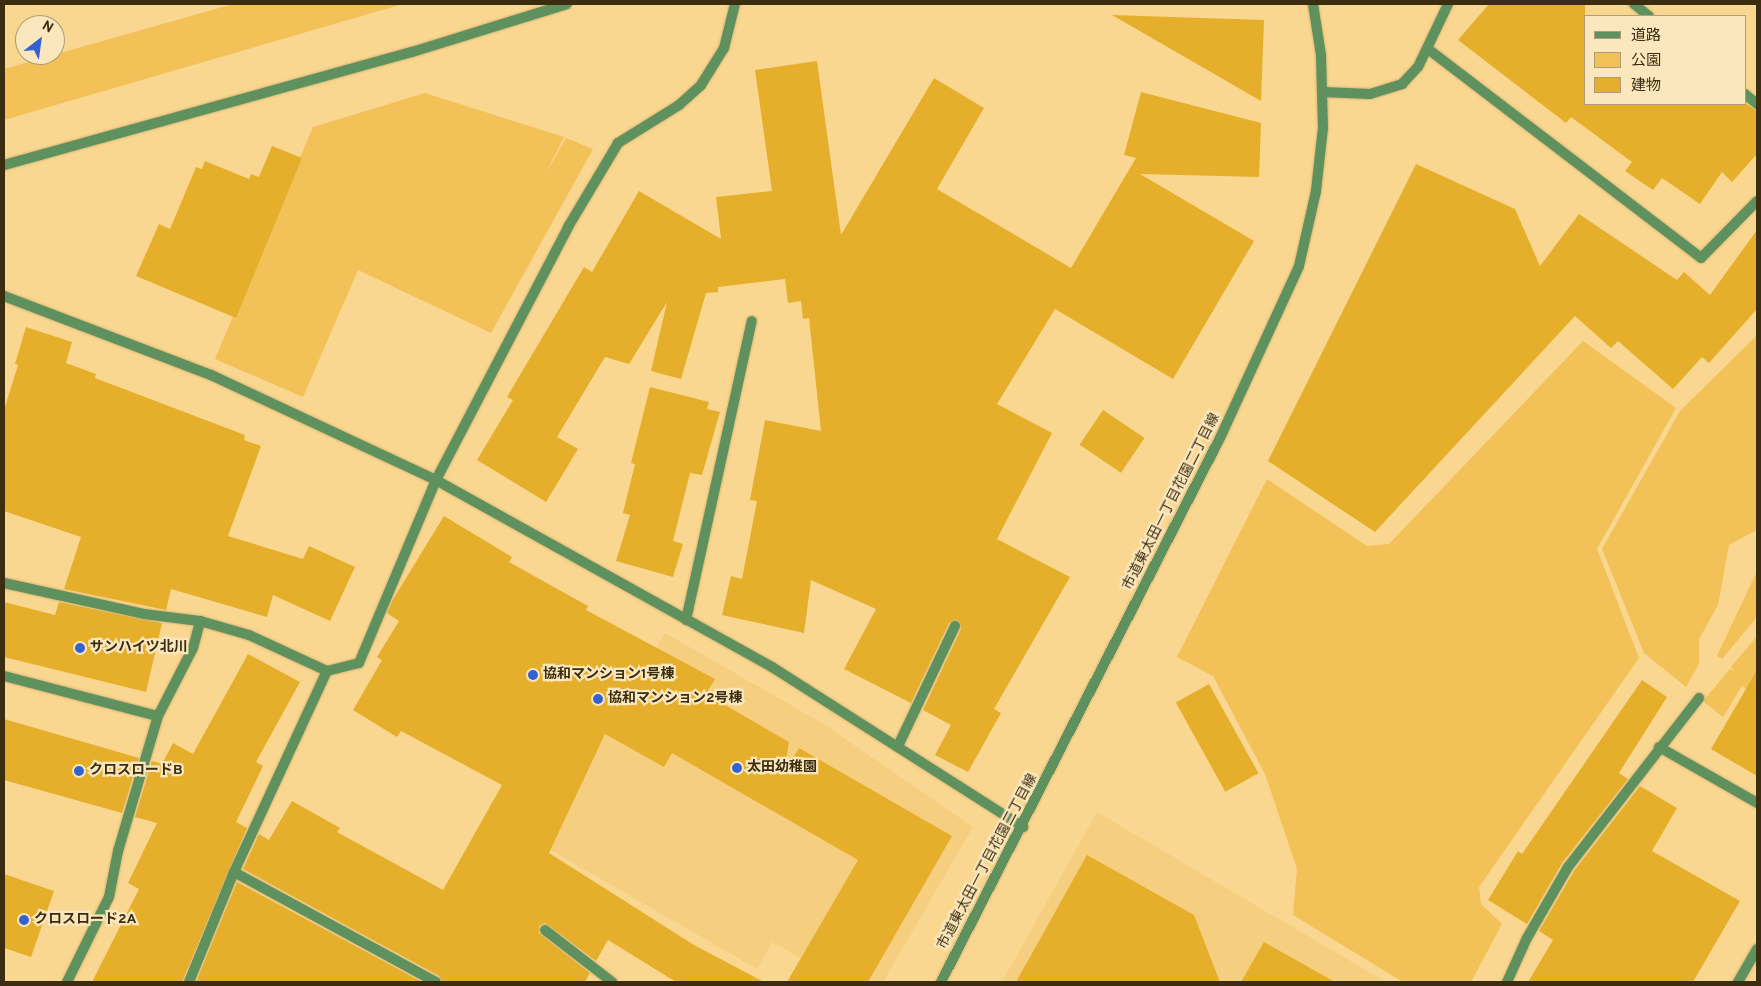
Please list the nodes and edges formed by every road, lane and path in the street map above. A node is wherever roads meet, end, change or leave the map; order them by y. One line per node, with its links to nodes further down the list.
1 (567, 4): 11 (street)
2 (735, 4): 15 (street)
3 (1313, 4): 8 (street, 市道東太田一丁目花園二丁目線)
4 (1448, 4): 7 (street)
5 (1634, 4): 6 (street)
6 (1648, 15)
7 (1428, 49): 8 (street); 12 (street)
8 (1323, 92): 27 (street, 市道東太田一丁目花園二丁目線)
9 (1746, 95): 10 (street)
10 (1757, 104)
11 (4, 166)
12 (1757, 201)
13 (4, 296): 15 (street)
14 (752, 322): 17 (street)
15 (436, 480): 17 (street); 20 (street)
16 (4, 582): 18 (street)
17 (686, 620): 24 (street)
18 (200, 621): 20 (street); 23 (street)
19 (955, 626): 24 (street)
20 (327, 671): 28 (street)
21 (4, 676): 23 (street)
22 (1699, 698): 25 (street)
23 (158, 716): 31 (street)
24 (898, 746): 27 (street)
25 (1658, 747): 26 (street); 36 (street)
26 (1757, 803)
27 (1023, 827): 35 (street, 市道東太田一丁目花園二丁目線)
28 (234, 872): 32 (street); 33 (street)
29 (545, 930): 34 (street)
30 (1757, 949): 37 (street)
31 (67, 982)
32 (189, 982)
33 (436, 982)
34 (612, 982)
35 (941, 982)
36 (1507, 982)
37 (1738, 982)

